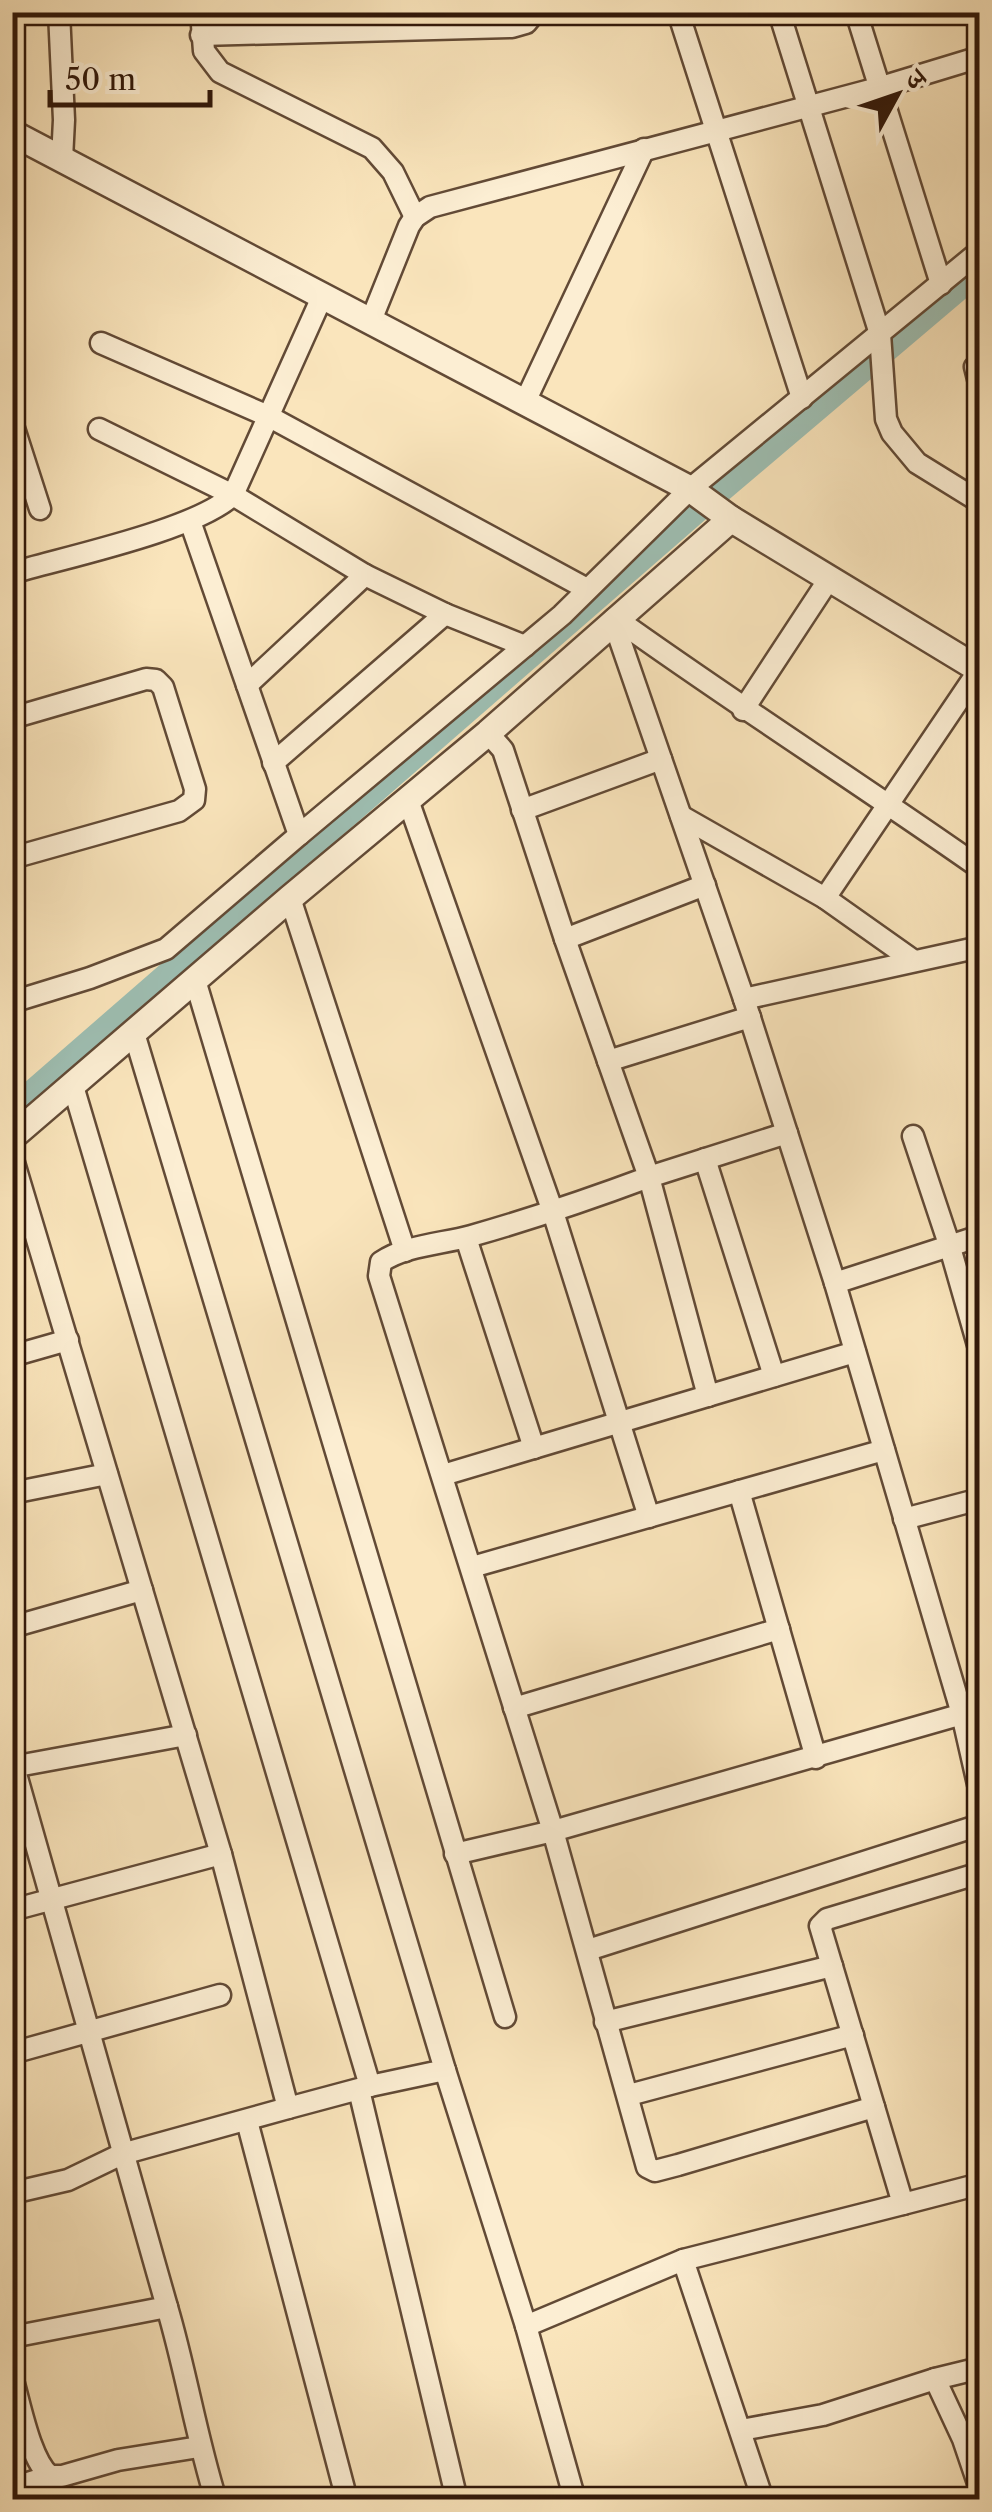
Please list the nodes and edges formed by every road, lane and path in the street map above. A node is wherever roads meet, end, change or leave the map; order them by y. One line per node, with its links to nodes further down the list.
1 (59, 12): 14 (street)
2 (201, 12): 7 (street)
3 (535, 12): 7 (street)
4 (678, 12): 11 (street)
5 (779, 12): 10 (street)
6 (856, 12): 9 (street)
7 (201, 35): 15 (street)
8 (980, 57): 9 (street)
9 (878, 88): 10 (street); 17 (street)
10 (807, 106): 11 (street); 20 (street)
11 (716, 131): 13 (street); 24 (street)
12 (12, 133): 14 (street)
13 (644, 149): 15 (street); 25 (street)
14 (62, 159): 18 (street)
15 (415, 217): 19 (street)
16 (980, 251): 17 (street)
17 (941, 284): 20 (street)
18 (322, 297): 19 (street); 26 (street)
19 (370, 323): 25 (street)
20 (880, 334): 24 (street); 31 (street)
21 (101, 342): 26 (street)
22 (980, 363): 23 (street)
23 (980, 387)
24 (802, 398): 29 (street)
25 (524, 404): 29 (street)
26 (268, 416): 30 (street); 38 (street)
27 (12, 422): 32 (street)
28 (99, 429): 30 (street)
29 (693, 492): 33 (street); 38 (street)
30 (233, 495): 34 (street); 36 (street)
31 (980, 502)
32 (40, 510)
33 (730, 518): 37 (street); 40 (street)
34 (190, 521): 35 (street); 43 (street)
35 (12, 573)
36 (365, 575): 39 (street); 43 (street)
37 (829, 579): 42 (street); 44 (street)
38 (588, 590): 41 (street)
39 (445, 614): 41 (street); 48 (street)
40 (614, 620): 44 (street); 46 (street); 47 (street)
41 (525, 646): 53 (street)
42 (979, 670): 50 (street)
43 (247, 685): 48 (street)
44 (743, 710): 50 (street)
45 (12, 718): 54 (street)
46 (488, 733): 49 (street); 51 (street)
47 (660, 759): 51 (street); 52 (street)
48 (273, 763): 53 (street)
49 (408, 800): 57 (street); 74 (street)
50 (888, 804): 55 (street); 58 (street)
51 (522, 810): 59 (street)
52 (680, 816): 56 (street); 58 (street)
53 (299, 836): 63 (street)
54 (12, 858)
55 (980, 868)
56 (704, 885): 59 (street); 64 (street)
57 (290, 898): 62 (street); 78 (street)
58 (826, 898): 61 (street)
59 (565, 940): 66 (street)
60 (980, 947): 61 (street)
61 (914, 961): 64 (street)
62 (195, 980): 65 (street); 109 (street)
63 (12, 1002)
64 (747, 1008): 66 (street); 68 (street)
65 (134, 1033): 67 (street); 121 (street)
66 (608, 1060): 73 (street)
67 (72, 1086): 70 (street); 122 (street)
68 (787, 1133): 72 (street); 79 (street)
69 (914, 1136): 77 (street)
70 (12, 1137)
71 (12, 1156): 80 (street)
72 (705, 1159): 73 (street); 84 (street)
73 (650, 1177): 74 (street); 85 (street)
74 (553, 1212): 76 (street); 86 (street)
75 (980, 1236): 77 (street)
76 (466, 1238): 78 (street); 87 (street)
77 (949, 1244): 79 (street); 82 (street)
78 (405, 1251): 90 (street)
79 (835, 1283): 81 (street)
80 (68, 1340): 83 (street); 89 (street)
81 (855, 1352): 84 (street); 88 (street)
82 (980, 1352)
83 (12, 1356)
84 (774, 1376): 85 (street)
85 (708, 1396): 86 (street)
86 (619, 1422): 87 (street); 94 (street)
87 (534, 1448): 90 (street)
88 (884, 1450): 91 (street); 95 (street)
89 (108, 1474): 92 (street); 97 (street)
90 (442, 1475): 96 (street)
91 (739, 1491): 94 (street); 99 (street)
92 (12, 1493)
93 (980, 1499): 95 (street)
94 (649, 1517): 96 (street)
95 (904, 1519): 101 (street)
96 (472, 1567): 100 (street)
97 (142, 1590): 98 (street); 102 (street)
98 (12, 1627)
99 (779, 1629): 100 (street); 103 (street)
100 (514, 1708): 107 (street)
101 (971, 1712): 103 (street); 105 (street)
102 (186, 1735): 104 (street); 108 (street)
103 (816, 1758): 107 (street)
104 (13, 1764): 111 (street)
105 (980, 1793)
106 (980, 1825): 113 (street)
107 (553, 1832): 109 (street); 113 (street)
108 (221, 1854): 111 (street); 125 (street)
109 (456, 1854): 116 (street)
110 (980, 1874): 114 (street)
111 (52, 1899): 112 (street); 118 (street)
112 (12, 1910)
113 (588, 1950): 117 (street)
114 (832, 1966): 117 (street); 119 (street)
115 (220, 1995): 118 (street)
116 (505, 2016)
117 (605, 2022): 123 (street)
118 (90, 2030): 120 (street); 127 (street)
119 (852, 2035): 123 (street); 124 (street)
120 (12, 2053)
121 (444, 2070): 122 (street); 133 (street)
122 (365, 2088): 125 (street); 145 (street)
123 (629, 2095): 124 (street)
124 (874, 2107): 130 (street)
125 (288, 2108): 126 (street)
126 (247, 2121): 127 (street); 144 (street)
127 (122, 2154): 129 (street); 132 (street)
128 (980, 2184): 130 (street)
129 (12, 2193)
130 (903, 2204): 131 (street)
131 (683, 2260): 133 (street); 138 (street)
132 (167, 2308): 134 (street); 139 (street)
133 (526, 2326): 146 (street)
134 (12, 2337)
135 (980, 2368): 137 (street)
136 (12, 2377): 140 (street)
137 (935, 2380): 138 (street); 142 (street)
138 (741, 2430): 147 (street)
139 (200, 2447): 140 (street); 143 (street)
140 (50, 2476): 141 (street)
141 (12, 2488)
142 (980, 2489)
143 (216, 2500)
144 (347, 2500)
145 (457, 2500)
146 (576, 2500)
147 (764, 2500)

